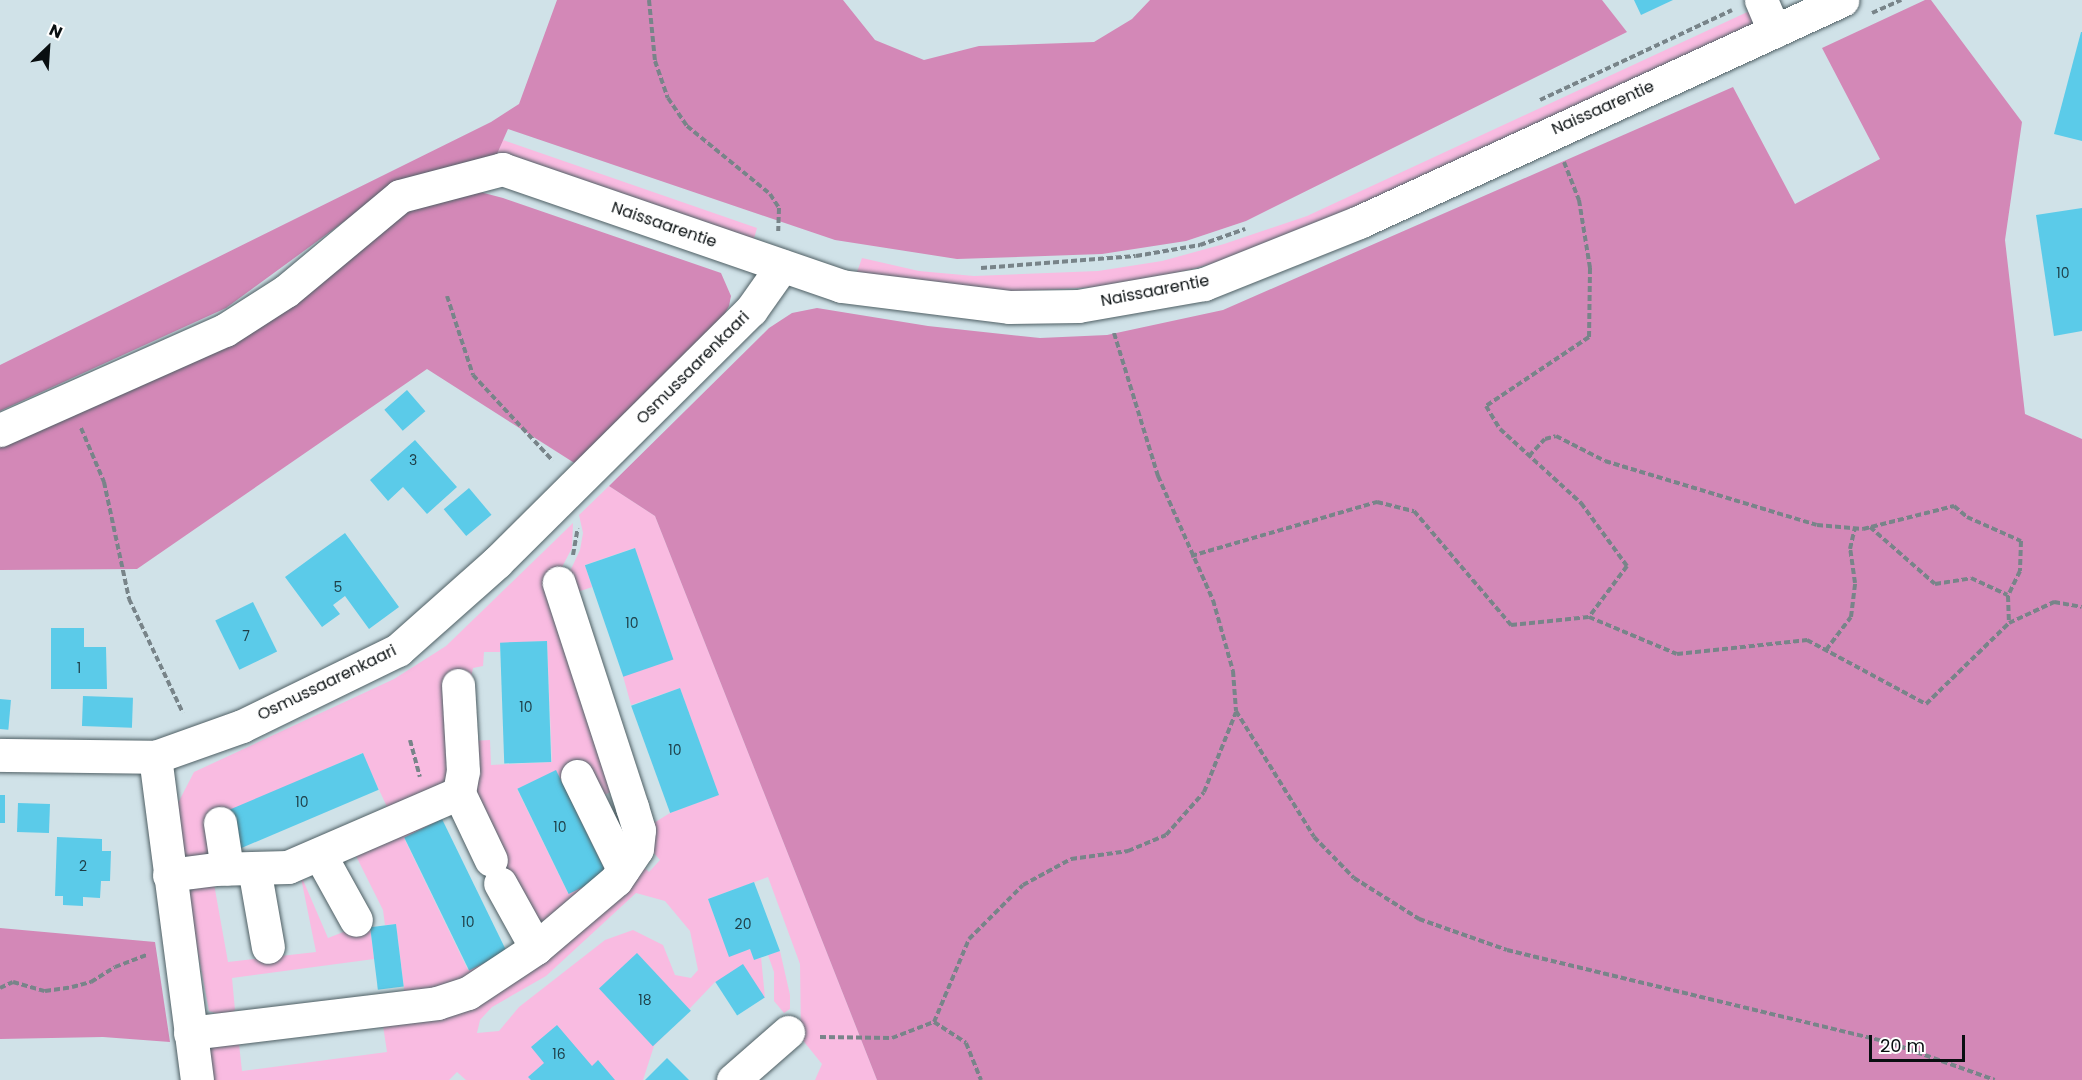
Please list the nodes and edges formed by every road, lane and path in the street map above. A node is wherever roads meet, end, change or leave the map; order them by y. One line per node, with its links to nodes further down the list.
1 (649, 0): 9 (path)
2 (1842, 0): 4 (street, Naissaarentie)
3 (1753, 2): 4 (street); 5 (path)
4 (1774, 31): 9 (street, Naissaarentie)
5 (1531, 104)
6 (1560, 152): 15 (path)
7 (1256, 226): 10 (path)
8 (766, 228): 9 (path)
9 (779, 249): 13 (street, Naissaarentie); 29 (street, Osmussaarenkaari)
10 (977, 267)
11 (447, 296): 16 (path)
12 (1112, 325): 20 (path)
13 (69, 400): 14 (street); 29 (path)
14 (0, 430)
15 (1529, 456): 19 (path); 24 (path)
16 (556, 464)
17 (576, 524): 21 (path)
18 (1869, 527): 19 (path); 22 (path); 22 (path)
19 (1855, 528): 26 (path)
20 (1191, 556): 24 (path); 28 (path)
21 (559, 583): 37 (street)
22 (2008, 596): 25 (path)
23 (2082, 607): 25 (path)
24 (1589, 617): 26 (path)
25 (2009, 623): 26 (path)
26 (1826, 650)
27 (458, 685): 33 (street)
28 (1236, 711): 44 (path); 50 (path)
29 (197, 745): 31 (street, Osmussaarenkaari)
30 (0, 755): 31 (street, Osmussaarenkaari)
31 (155, 757): 38 (street)
32 (577, 776): 37 (street)
33 (459, 793): 35 (street); 41 (street)
34 (220, 823): 36 (street)
35 (320, 855): 36 (street); 39 (street)
36 (241, 868): 38 (street); 40 (street)
37 (623, 870): 41 (street)
38 (169, 875): 42 (street)
39 (356, 920)
40 (268, 947)
41 (536, 948): 46 (street)
42 (178, 951): 43 (path); 46 (street)
43 (0, 988)
44 (934, 1022): 45 (path); 49 (path)
45 (788, 1032): 48 (street)
46 (190, 1033): 47 (street)
47 (197, 1080)
48 (733, 1080)
49 (981, 1080)
50 (1995, 1080)

